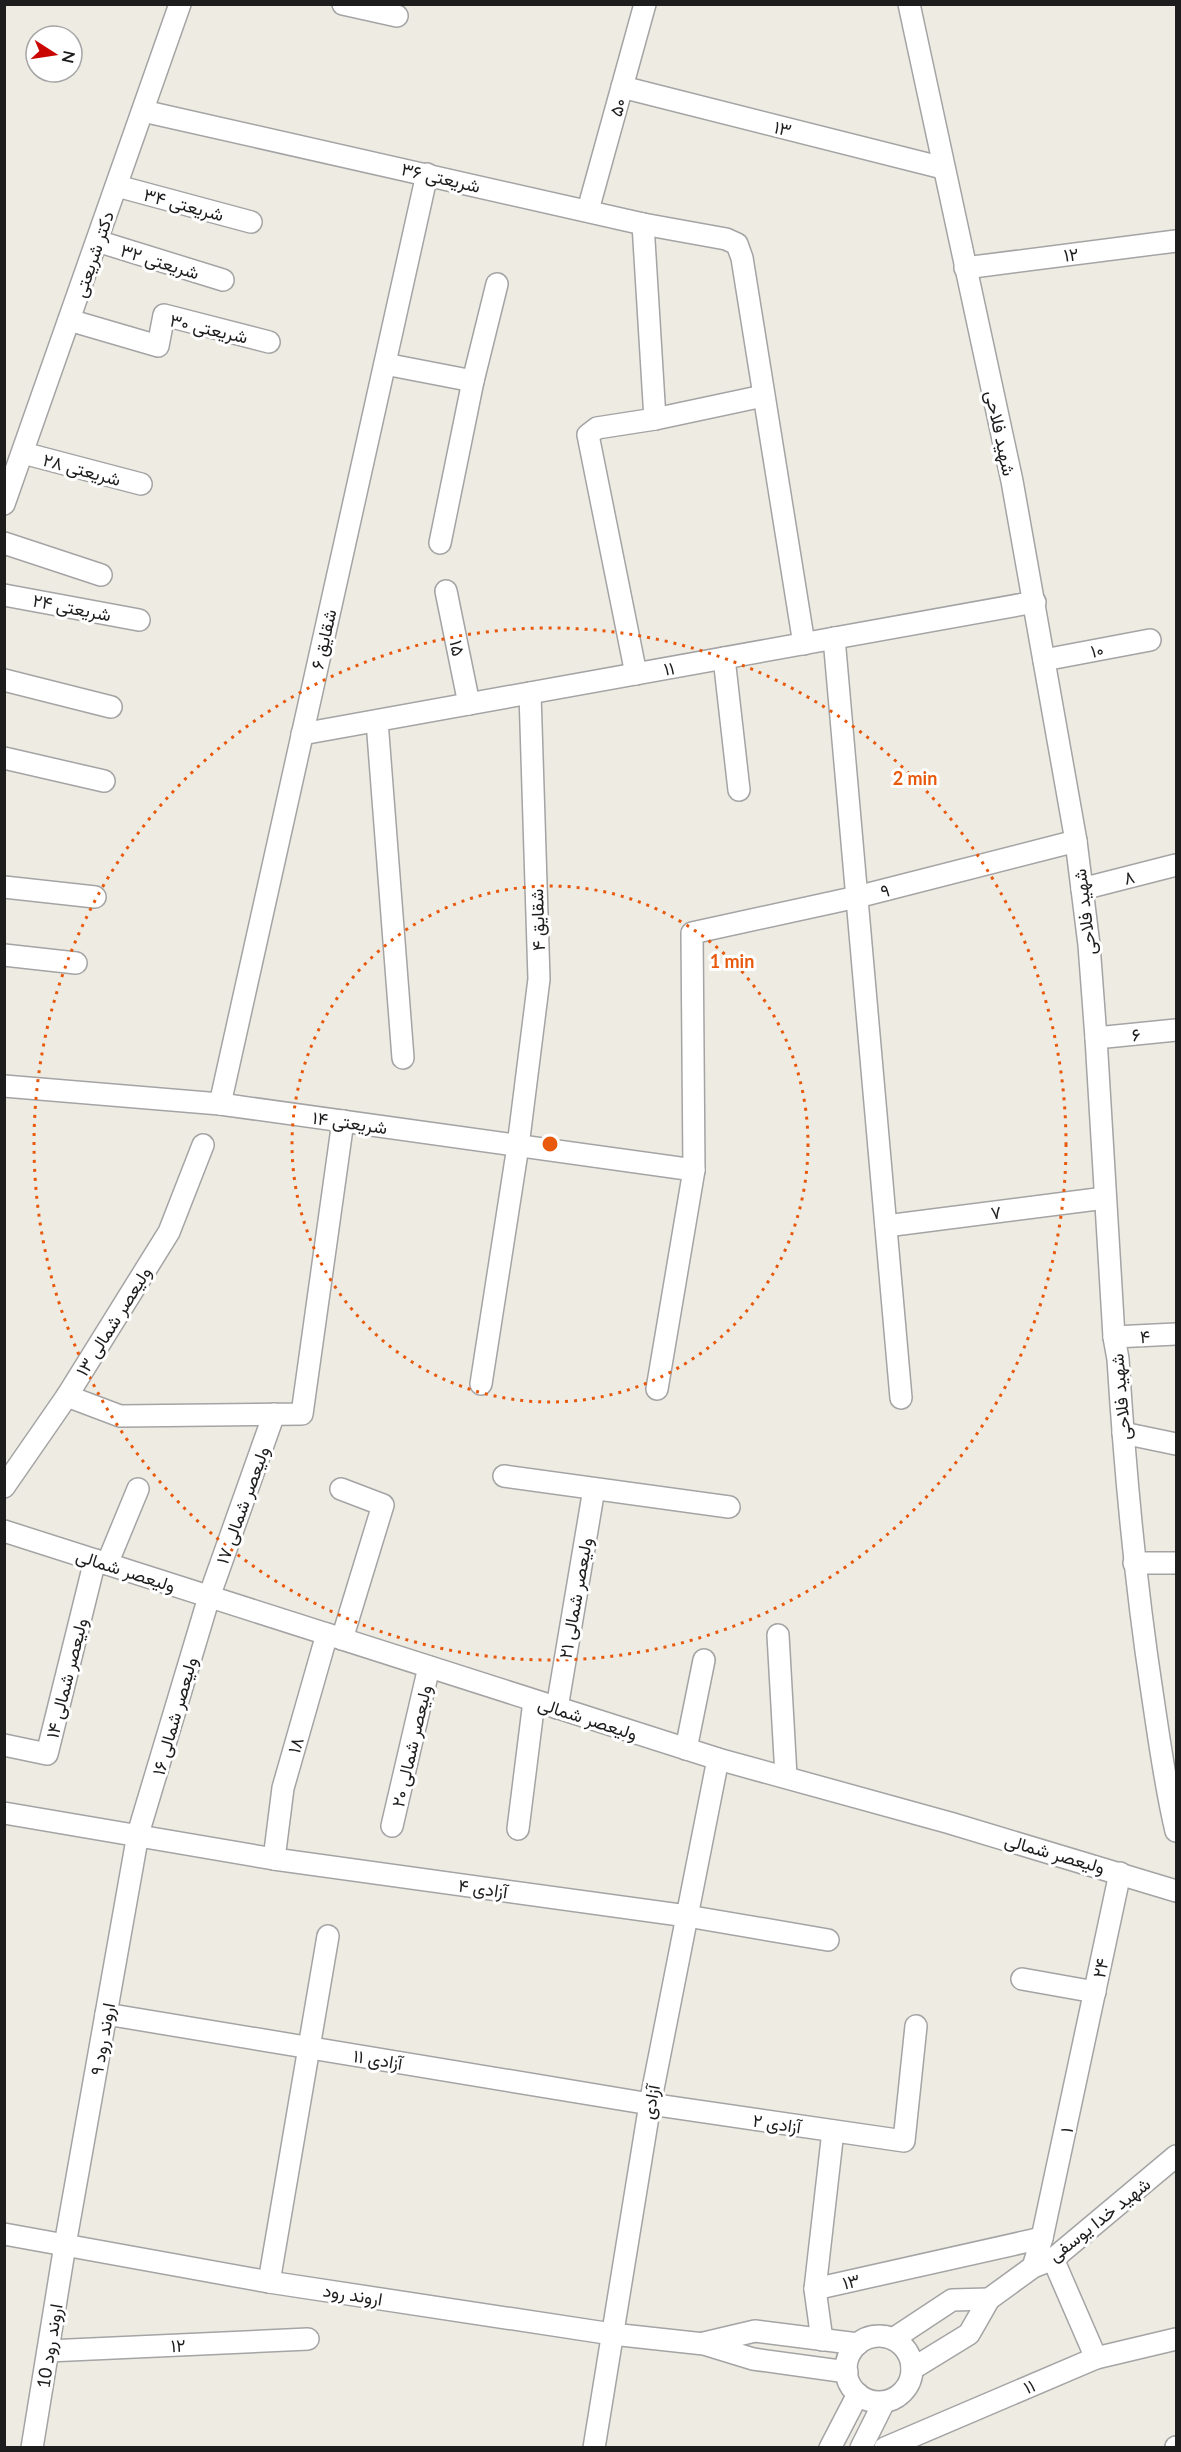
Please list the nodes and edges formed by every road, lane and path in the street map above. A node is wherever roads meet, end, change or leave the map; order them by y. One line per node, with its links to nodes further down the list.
1 (180, 4): 7 (street, دکتر شریعتی)
2 (343, 4): 5 (street)
3 (645, 4): 6 (street, ۵۰)
4 (909, 4): 8 (street, شهید فلاحی)
5 (397, 16)
6 (622, 87): 8 (street, ۱۳); 11 (street, ۵۰)
7 (143, 111): 9 (street, شریعتی ۳۶); 10 (street, دکتر شریعتی)
8 (943, 168): 16 (street, شهید فلاحی)
9 (427, 174): 11 (street, شریعتی ۳۶); 21 (street, شقایق ۶)
10 (117, 186): 12 (street, شریعتی ۳۴); 15 (street, دکتر شریعتی)
11 (588, 210): 13 (street, شریعتی ۳۶)
12 (251, 222)
13 (643, 224): 23 (street, شریعتی ۳۶); 24 (street)
14 (1176, 240): 16 (street, ۱۲)
15 (97, 241): 17 (street, شریعتی ۳۲); 19 (street, دکتر شریعتی)
16 (965, 268): 33 (street, شهید فلاحی)
17 (223, 280)
18 (497, 284): 22 (street)
19 (69, 320): 20 (street, شریعتی ۳۰); 25 (street, دکتر شریعتی)
20 (269, 342)
21 (385, 364): 22 (street); 46 (street, شقایق ۶)
22 (473, 381): 29 (street)
23 (763, 396): 24 (street); 37 (street)
24 (655, 419): 40 (street)
25 (22, 453): 26 (street, شریعتی ۲۸); 27 (street, دکتر شریعتی)
26 (141, 484)
27 (4, 504)
28 (4, 543): 30 (street)
29 (440, 543)
30 (100, 575)
31 (447, 591): 43 (street, ۱۵)
32 (4, 594): 34 (street, شریعتی ۲۴)
33 (1035, 602): 35 (street, ۱۱); 39 (street, شهید فلاحی)
34 (139, 620)
35 (834, 639): 37 (street, ۱۱); 55 (street)
36 (1150, 640): 39 (street, ۱۰)
37 (804, 644): 38 (street, ۱۱)
38 (724, 658): 40 (street, ۱۱); 49 (street)
39 (1044, 660): 50 (street, شهید فلاحی)
40 (636, 674): 42 (street, ۱۱)
41 (4, 680): 44 (street)
42 (530, 693): 43 (street, ۱۱); 65 (street, شقایق ۴)
43 (469, 704): 45 (street, ۱۱)
44 (111, 707)
45 (376, 721): 46 (street, ۱۱); 60 (street)
46 (302, 734): 62 (street, شقایق ۶)
47 (4, 758): 48 (street)
48 (104, 782)
49 (739, 790)
50 (1076, 841): 53 (street, شهید فلاحی); 55 (street, ۹)
51 (1176, 865): 53 (street, ۸)
52 (4, 886): 54 (street)
53 (1082, 889): 59 (street, شهید فلاحی)
54 (95, 897)
55 (857, 897): 66 (street, ۹); 68 (street)
56 (4, 955): 57 (street)
57 (76, 963)
58 (1176, 1030): 59 (street, ۶)
59 (1096, 1038): 67 (street, شهید فلاحی)
60 (403, 1058)
61 (4, 1086): 62 (street, شریعتی ۱۴)
62 (220, 1104): 63 (street, شریعتی ۱۴)
63 (343, 1121): 65 (street, شریعتی ۱۴); 75 (street)
64 (203, 1145): 73 (street, ولیعصر شمالی ۱۳)
65 (518, 1146): 66 (street, شریعتی ۱۴); 71 (street, شقایق ۴)
66 (693, 1170): 72 (street)
67 (1105, 1198): 68 (street, ۷); 70 (street, شهید فلاحی)
68 (886, 1226): 74 (street)
69 (1176, 1335): 70 (street, ۴)
70 (1114, 1336): 76 (street, شهید فلاحی)
71 (482, 1384)
72 (657, 1389)
73 (67, 1396): 75 (street); 79 (street, ولیعصر شمالی ۱۳)
74 (901, 1398)
75 (274, 1414): 88 (street, ولیعصر شمالی ۱۷)
76 (1123, 1433): 77 (street); 86 (street, شهید فلاحی)
77 (1176, 1444)
78 (504, 1476): 81 (street)
79 (4, 1487)
80 (138, 1489): 85 (street)
81 (594, 1489): 83 (street); 94 (street, ولیعصر شمالی ۲۱)
82 (341, 1490): 90 (street, ۱۸)
83 (729, 1507)
84 (4, 1531): 85 (street, ولیعصر شمالی)
85 (101, 1562): 88 (street, ولیعصر شمالی); 95 (street, ولیعصر شمالی ۱۴)
86 (1134, 1563): 87 (street); 102 (street, شهید فلاحی)
87 (1176, 1563)
88 (209, 1597): 90 (street, ولیعصر شمالی); 103 (street, ولیعصر شمالی ۱۶)
89 (778, 1635): 98 (street)
90 (334, 1637): 92 (street, ولیعصر شمالی); 104 (street, ۱۸)
91 (704, 1660): 96 (street)
92 (429, 1667): 93 (street, ولیعصر شمالی); 100 (street, ولیعصر شمالی ۲۰)
93 (534, 1701): 94 (street, ولیعصر شمالی); 101 (street)
94 (557, 1708): 96 (street, ولیعصر شمالی)
95 (4, 1745)
96 (686, 1749): 97 (street, ولیعصر شمالی)
97 (718, 1759): 98 (street, ولیعصر شمالی); 107 (street, آزادی)
98 (786, 1776): 105 (street, ولیعصر شمالی)
99 (4, 1812): 103 (street, آزادی ۴)
100 (392, 1826)
101 (518, 1829)
102 (1176, 1831)
103 (138, 1834): 104 (street, آزادی ۴); 112 (street, اروند رود ۹)
104 (274, 1859): 107 (street, آزادی ۴)
105 (1120, 1873): 106 (street, ولیعصر شمالی); 111 (street, ۲۴)
106 (1176, 1891)
107 (687, 1916): 109 (street, آزادی ۴); 115 (street, آزادی)
108 (328, 1936): 114 (street)
109 (828, 1940)
110 (1022, 1979): 111 (street, ۲۴)
111 (1095, 1992): 119 (street, ۱)
112 (106, 2014): 114 (street, آزادی ۱۱); 120 (street, اروند رود ۹)
113 (916, 2026): 116 (street, آزادی ۲)
114 (307, 2047): 115 (street, آزادی ۱۱); 123 (street)
115 (650, 2104): 116 (street, آزادی ۲); 126 (street, آزادی)
116 (833, 2131): 124 (street, ۱۳)
117 (1176, 2156): 121 (street, شهید خدا یوسفی)
118 (4, 2234): 120 (street, اروند رود)
119 (1042, 2238): 122 (street, ۱); 124 (street, ۱۳)
120 (65, 2245): 123 (street, اروند رود); 133 (street, اروند رود 10)
121 (1053, 2259): 122 (street, شهید خدا یوسفی); 134 (street)
122 (1033, 2267): 125 (street, شهید خدا یوسفی)
123 (270, 2282): 126 (street, اروند رود)
124 (815, 2289): 130 (street)
125 (989, 2299): 128 (street); 135 (street, شهید خدا یوسفی)
126 (612, 2334): 131 (street, اروند رود); 140 (street, آزادی)
127 (308, 2339): 133 (street, ۱۲)
128 (893, 2339): 132 (street); 135 (street)
129 (1176, 2339): 134 (street, ۱۱)
130 (822, 2340): 131 (street, اروند رود); 132 (street, اروند رود)
131 (704, 2344): 136 (street, اروند رود)
132 (858, 2344): 136 (street)
133 (48, 2350): 139 (street, اروند رود 10)
134 (1096, 2358): 143 (street, ۱۱)
135 (912, 2369): 138 (street)
136 (847, 2372): 137 (street)
137 (858, 2394): 138 (street); 141 (street)
138 (884, 2402): 142 (street)
139 (32, 2448)
140 (594, 2448)
141 (830, 2448)
142 (861, 2448)
143 (885, 2448)

